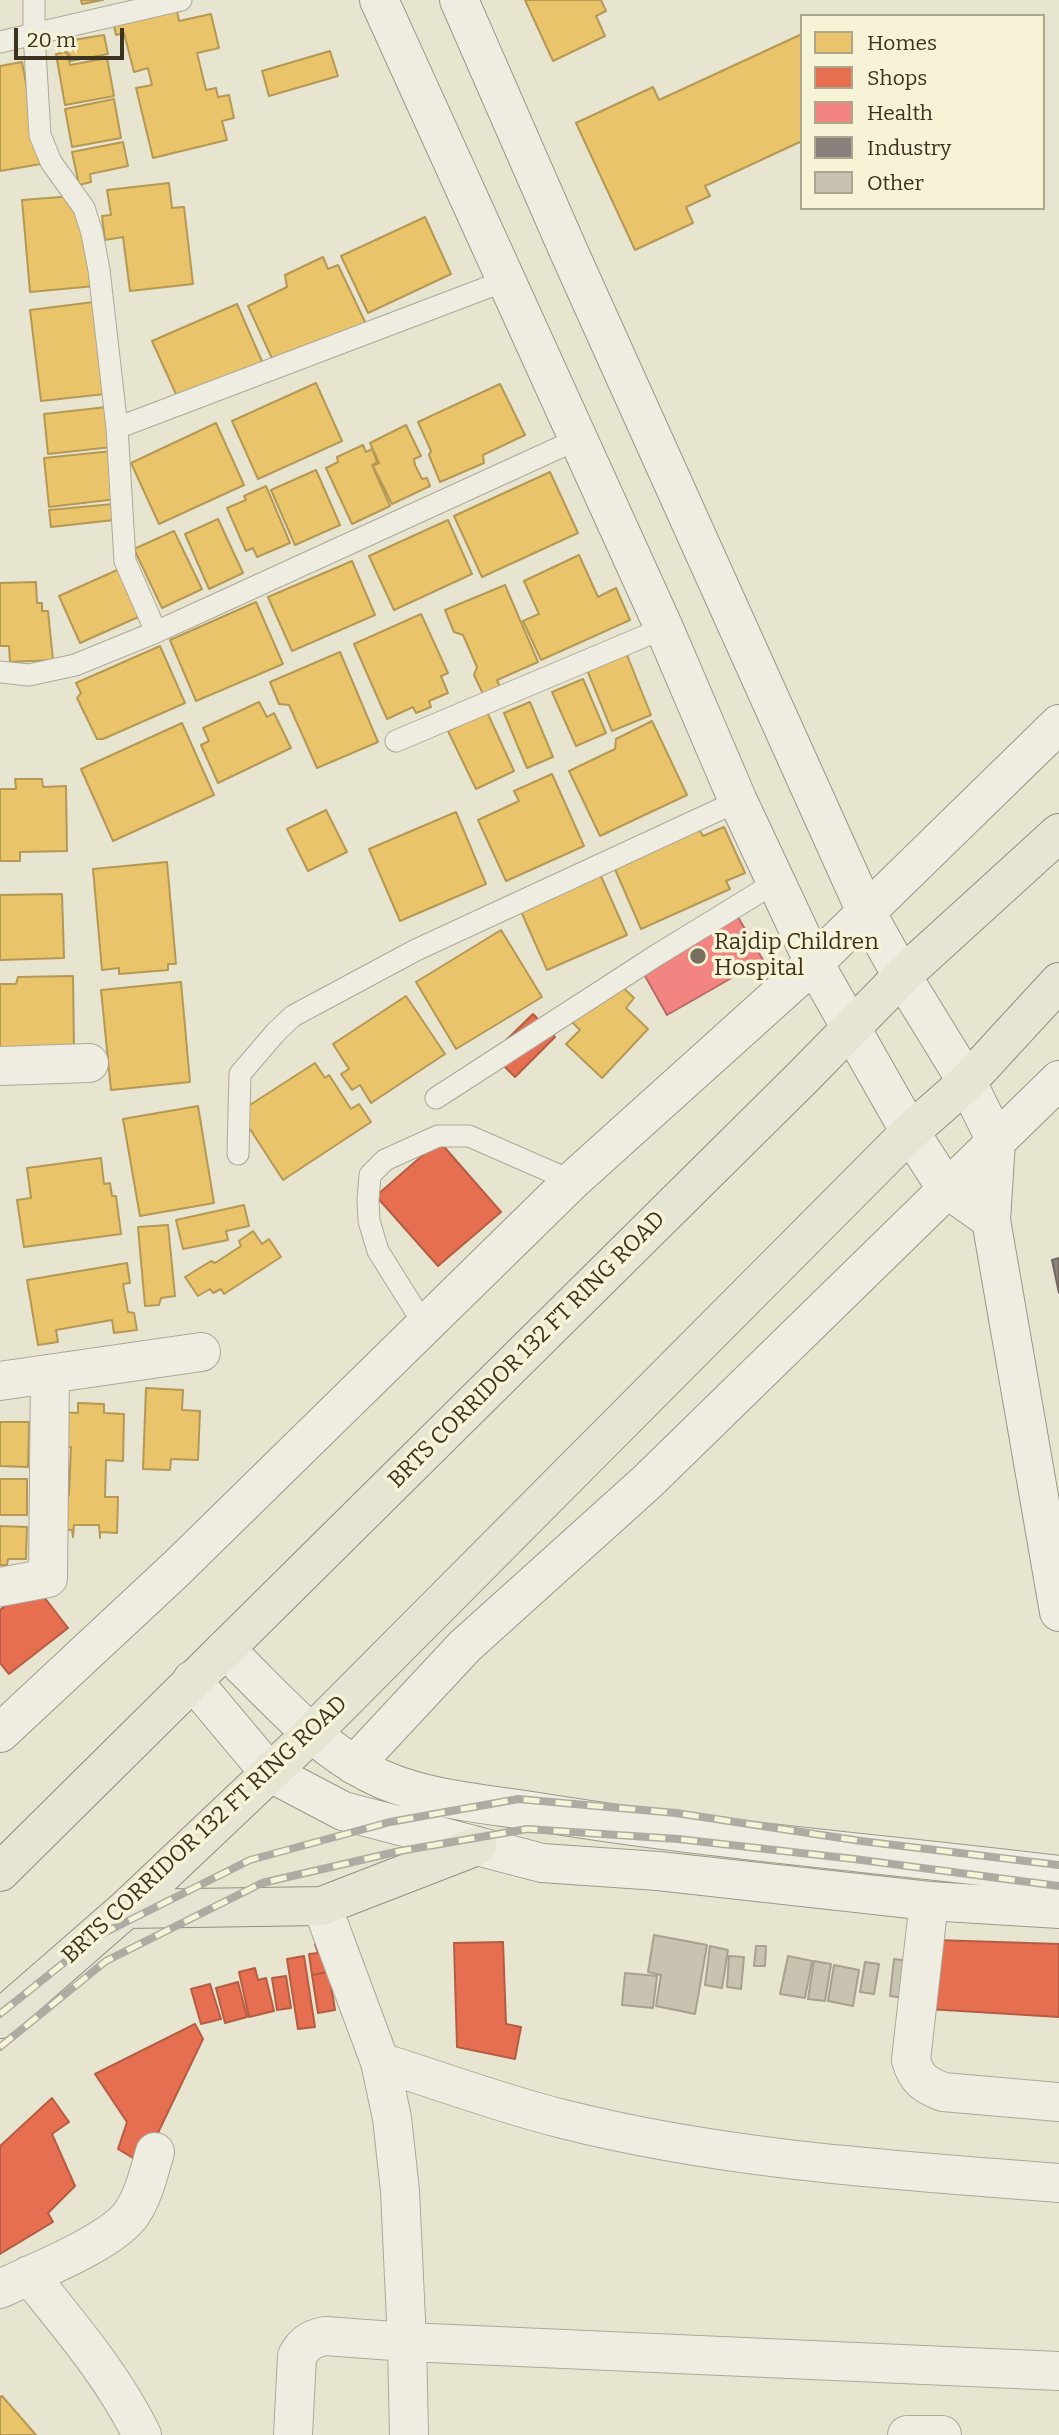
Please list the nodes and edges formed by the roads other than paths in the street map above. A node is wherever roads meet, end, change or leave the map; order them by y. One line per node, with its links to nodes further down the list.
1 (34, 0): 5 (lane)
2 (181, 0): 5 (lane)
3 (379, 0): 7 (street)
4 (459, 0): 18 (street)
5 (34, 34): 6 (lane); 8 (lane)
6 (0, 43)
7 (507, 281): 8 (lane); 9 (street)
8 (117, 428): 11 (lane)
9 (578, 439): 10 (street); 11 (lane)
10 (664, 628): 14 (lane); 15 (street)
11 (156, 632): 12 (lane)
12 (0, 672)
13 (1059, 724): 18 (street)
14 (396, 741)
15 (738, 801): 17 (street); 30 (lane)
16 (1059, 833): 20 (main road, BRTS CORRIDOR 132 FT RING ROAD)
17 (776, 882): 19 (street); 27 (lane)
18 (866, 912): 19 (street); 20 (street)
19 (814, 963): 22 (street); 31 (street)
20 (902, 976): 22 (main road, BRTS CORRIDOR 132 FT RING ROAD); 26 (street)
21 (1059, 982): 26 (main road, BRTS CORRIDOR 132 FT RING ROAD)
22 (852, 1028): 28 (street); 40 (main road, BRTS CORRIDOR 132 FT RING ROAD)
23 (89, 1063): 24 (street)
24 (0, 1066)
25 (1059, 1080): 29 (street)
26 (967, 1082): 28 (main road, BRTS CORRIDOR 132 FT RING ROAD); 29 (street)
27 (436, 1098)
28 (910, 1132): 32 (street); 43 (main road, BRTS CORRIDOR 132 FT RING ROAD)
29 (996, 1141): 32 (street); 33 (street)
30 (238, 1154)
31 (572, 1181): 34 (street); 34 (lane)
32 (946, 1188): 33 (street); 44 (street)
33 (991, 1220): 39 (street)
34 (425, 1326): 42 (street)
35 (201, 1352): 36 (street)
36 (50, 1374): 37 (street); 38 (street)
37 (0, 1381)
38 (0, 1587)
39 (1059, 1612)
40 (225, 1649): 41 (main road, BRTS CORRIDOR 132 FT RING ROAD); 43 (street)
41 (192, 1680): 45 (street); 47 (main road, BRTS CORRIDOR 132 FT RING ROAD)
42 (0, 1733)
43 (312, 1733): 44 (street); 45 (main road, BRTS CORRIDOR 132 FT RING ROAD)
44 (354, 1765): 48 (street)
45 (269, 1772): 46 (street); 51 (main road, BRTS CORRIDOR 132 FT RING ROAD)
46 (477, 1846): 49 (street); 50 (main road)
47 (0, 1872)
48 (1059, 1875)
49 (929, 1901): 52 (street); 55 (street)
50 (322, 1906): 51 (main road); 54 (street)
51 (126, 1909): 53 (main road, BRTS CORRIDOR 132 FT RING ROAD)
52 (1059, 1909)
53 (0, 2019)
54 (380, 2062): 57 (street); 59 (street)
55 (1059, 2102)
56 (155, 2152): 58 (street)
57 (1059, 2183)
58 (15, 2282): 61 (street)
59 (407, 2342): 60 (street); 62 (street); 63 (street)
60 (1059, 2371)
61 (142, 2435)
62 (293, 2435)
63 (409, 2435)
64 (907, 2435): 65 (street)
65 (942, 2435)

